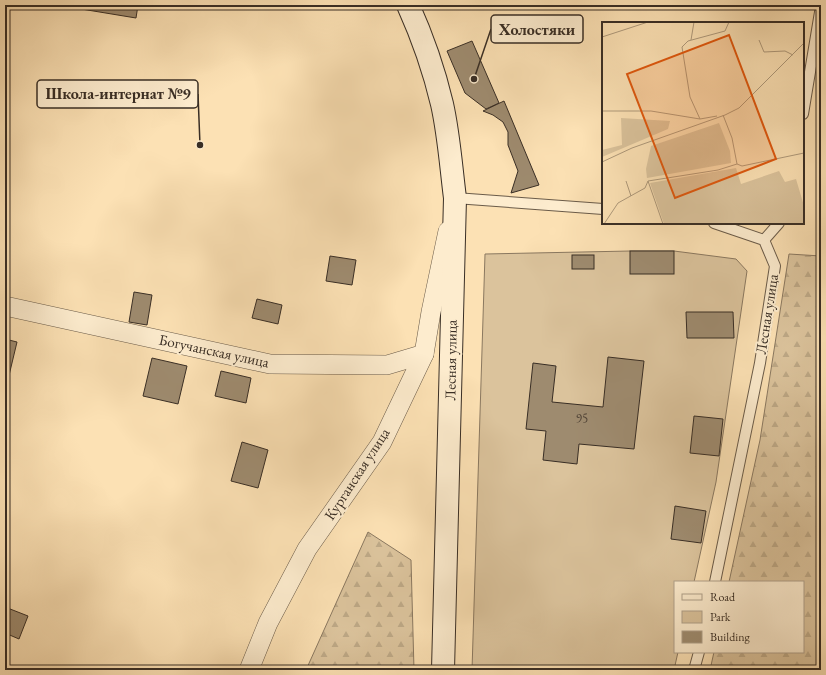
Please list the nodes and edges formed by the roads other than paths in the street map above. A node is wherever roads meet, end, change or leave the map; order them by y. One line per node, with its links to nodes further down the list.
1 (408, 5): 4 (main road, Лесная улица)
2 (821, 6): 3 (lane)
3 (804, 108)
4 (454, 198): 5 (lane); 10 (street, Курганская улица); 14 (main road, Лесная улица)
5 (602, 209)
6 (717, 224): 8 (lane)
7 (778, 224): 8 (lane)
8 (764, 240): 11 (lane, Лесная улица)
9 (5, 306): 10 (street, Богучанская улица)
10 (424, 354): 13 (street, Курганская улица)
11 (715, 581)
12 (699, 653): 15 (lane)
13 (249, 670)
14 (443, 670)
15 (694, 670)

